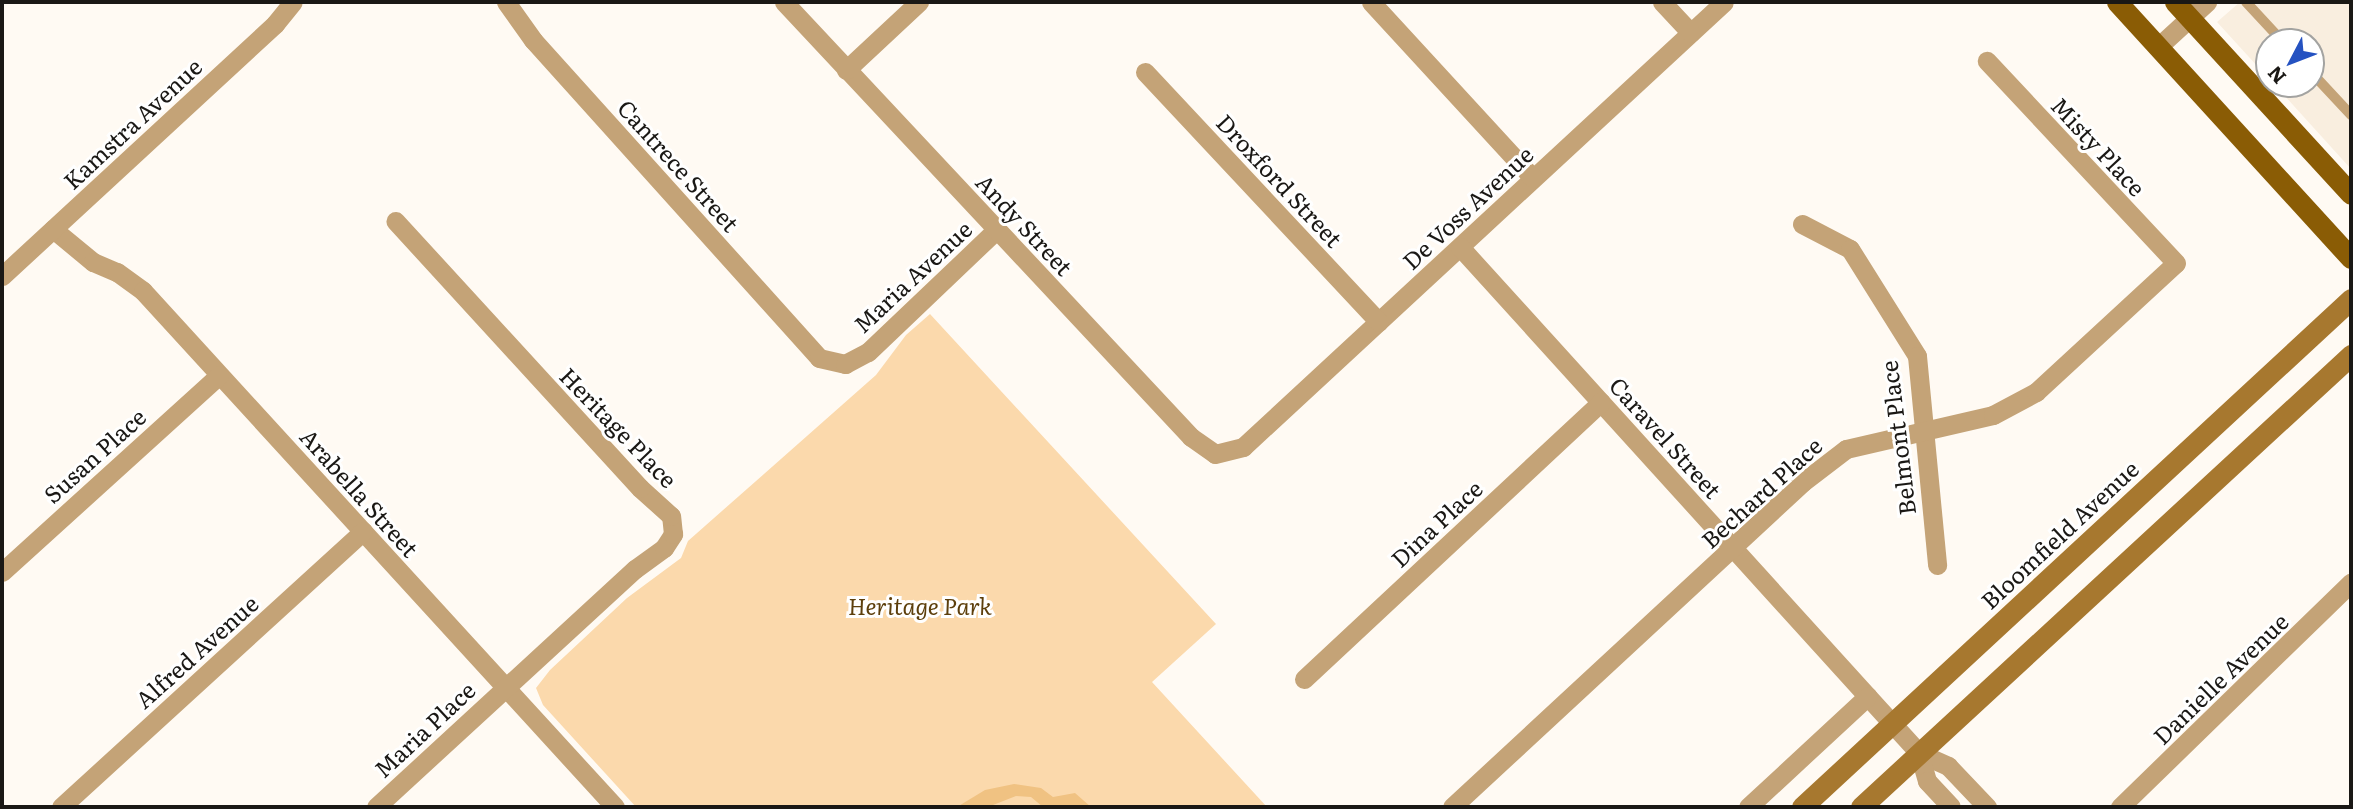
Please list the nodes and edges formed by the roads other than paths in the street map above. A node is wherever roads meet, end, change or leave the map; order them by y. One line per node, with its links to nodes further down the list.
1 (293, 2): 24 (street, Kamstra Avenue)
2 (506, 2): 33 (street, Cantrece Street)
3 (784, 2): 16 (street, Andy Street)
4 (919, 2): 16 (street)
5 (1371, 2): 20 (street)
6 (1662, 2): 13 (street)
7 (1724, 2): 13 (street, De Voss Avenue)
8 (2117, 2): 14 (main road)
9 (2207, 2): 11 (street)
10 (2246, 2): 12 (lane)
11 (2183, 10): 14 (street); 21 (main road)
12 (2270, 28)
13 (1690, 33): 20 (street, De Voss Avenue)
14 (2158, 47): 27 (main road)
15 (1987, 61): 28 (street, Misty Place)
16 (846, 70): 25 (street, Andy Street)
17 (1145, 72): 31 (street, Droxford Street)
18 (2325, 87): 19 (lane)
19 (2351, 116)
20 (1534, 178): 26 (street, De Voss Avenue)
21 (2351, 194)
22 (395, 221): 44 (street, Heritage Place)
23 (1802, 224): 36 (street, Belmont Place)
24 (53, 229): 29 (street, Kamstra Avenue); 34 (street, Arabella Street)
25 (997, 229): 33 (street, Maria Avenue); 37 (street, Andy Street)
26 (1460, 247): 31 (street, De Voss Avenue); 35 (street, Caravel Street)
27 (2351, 258)
28 (2176, 263): 36 (street, Bechard Place)
29 (2, 276)
30 (2351, 299): 46 (street, Bloomfield Avenue)
31 (1379, 322): 37 (street, De Voss Avenue)
32 (2351, 355): 47 (street)
33 (819, 358)
34 (219, 374): 38 (street, Arabella Street); 41 (street, Susan Place)
35 (1601, 402): 39 (street, Caravel Street); 43 (street, Dina Place)
36 (1921, 433): 39 (street, Bechard Place); 40 (street, Belmont Place)
37 (1242, 447)
38 (363, 531): 44 (street, Arabella Street); 48 (street, Alfred Avenue)
39 (1734, 549): 45 (street, Caravel Street); 51 (street, Bechard Place)
40 (1937, 565)
41 (2, 572)
42 (2351, 582): 57 (street, Danielle Avenue)
43 (1304, 679)
44 (506, 688): 49 (street, Maria Place); 50 (street, Arabella Street)
45 (1868, 696): 46 (street, Caravel Street); 52 (street)
46 (1892, 723): 47 (street, Caravel Street); 53 (street, Bloomfield Avenue)
47 (1919, 753): 54 (street); 55 (street); 56 (street)
48 (61, 807)
49 (376, 807)
50 (615, 807)
51 (1452, 807)
52 (1748, 807)
53 (1802, 807)
54 (1861, 807)
55 (1951, 807)
56 (1987, 807)
57 (2120, 807)

